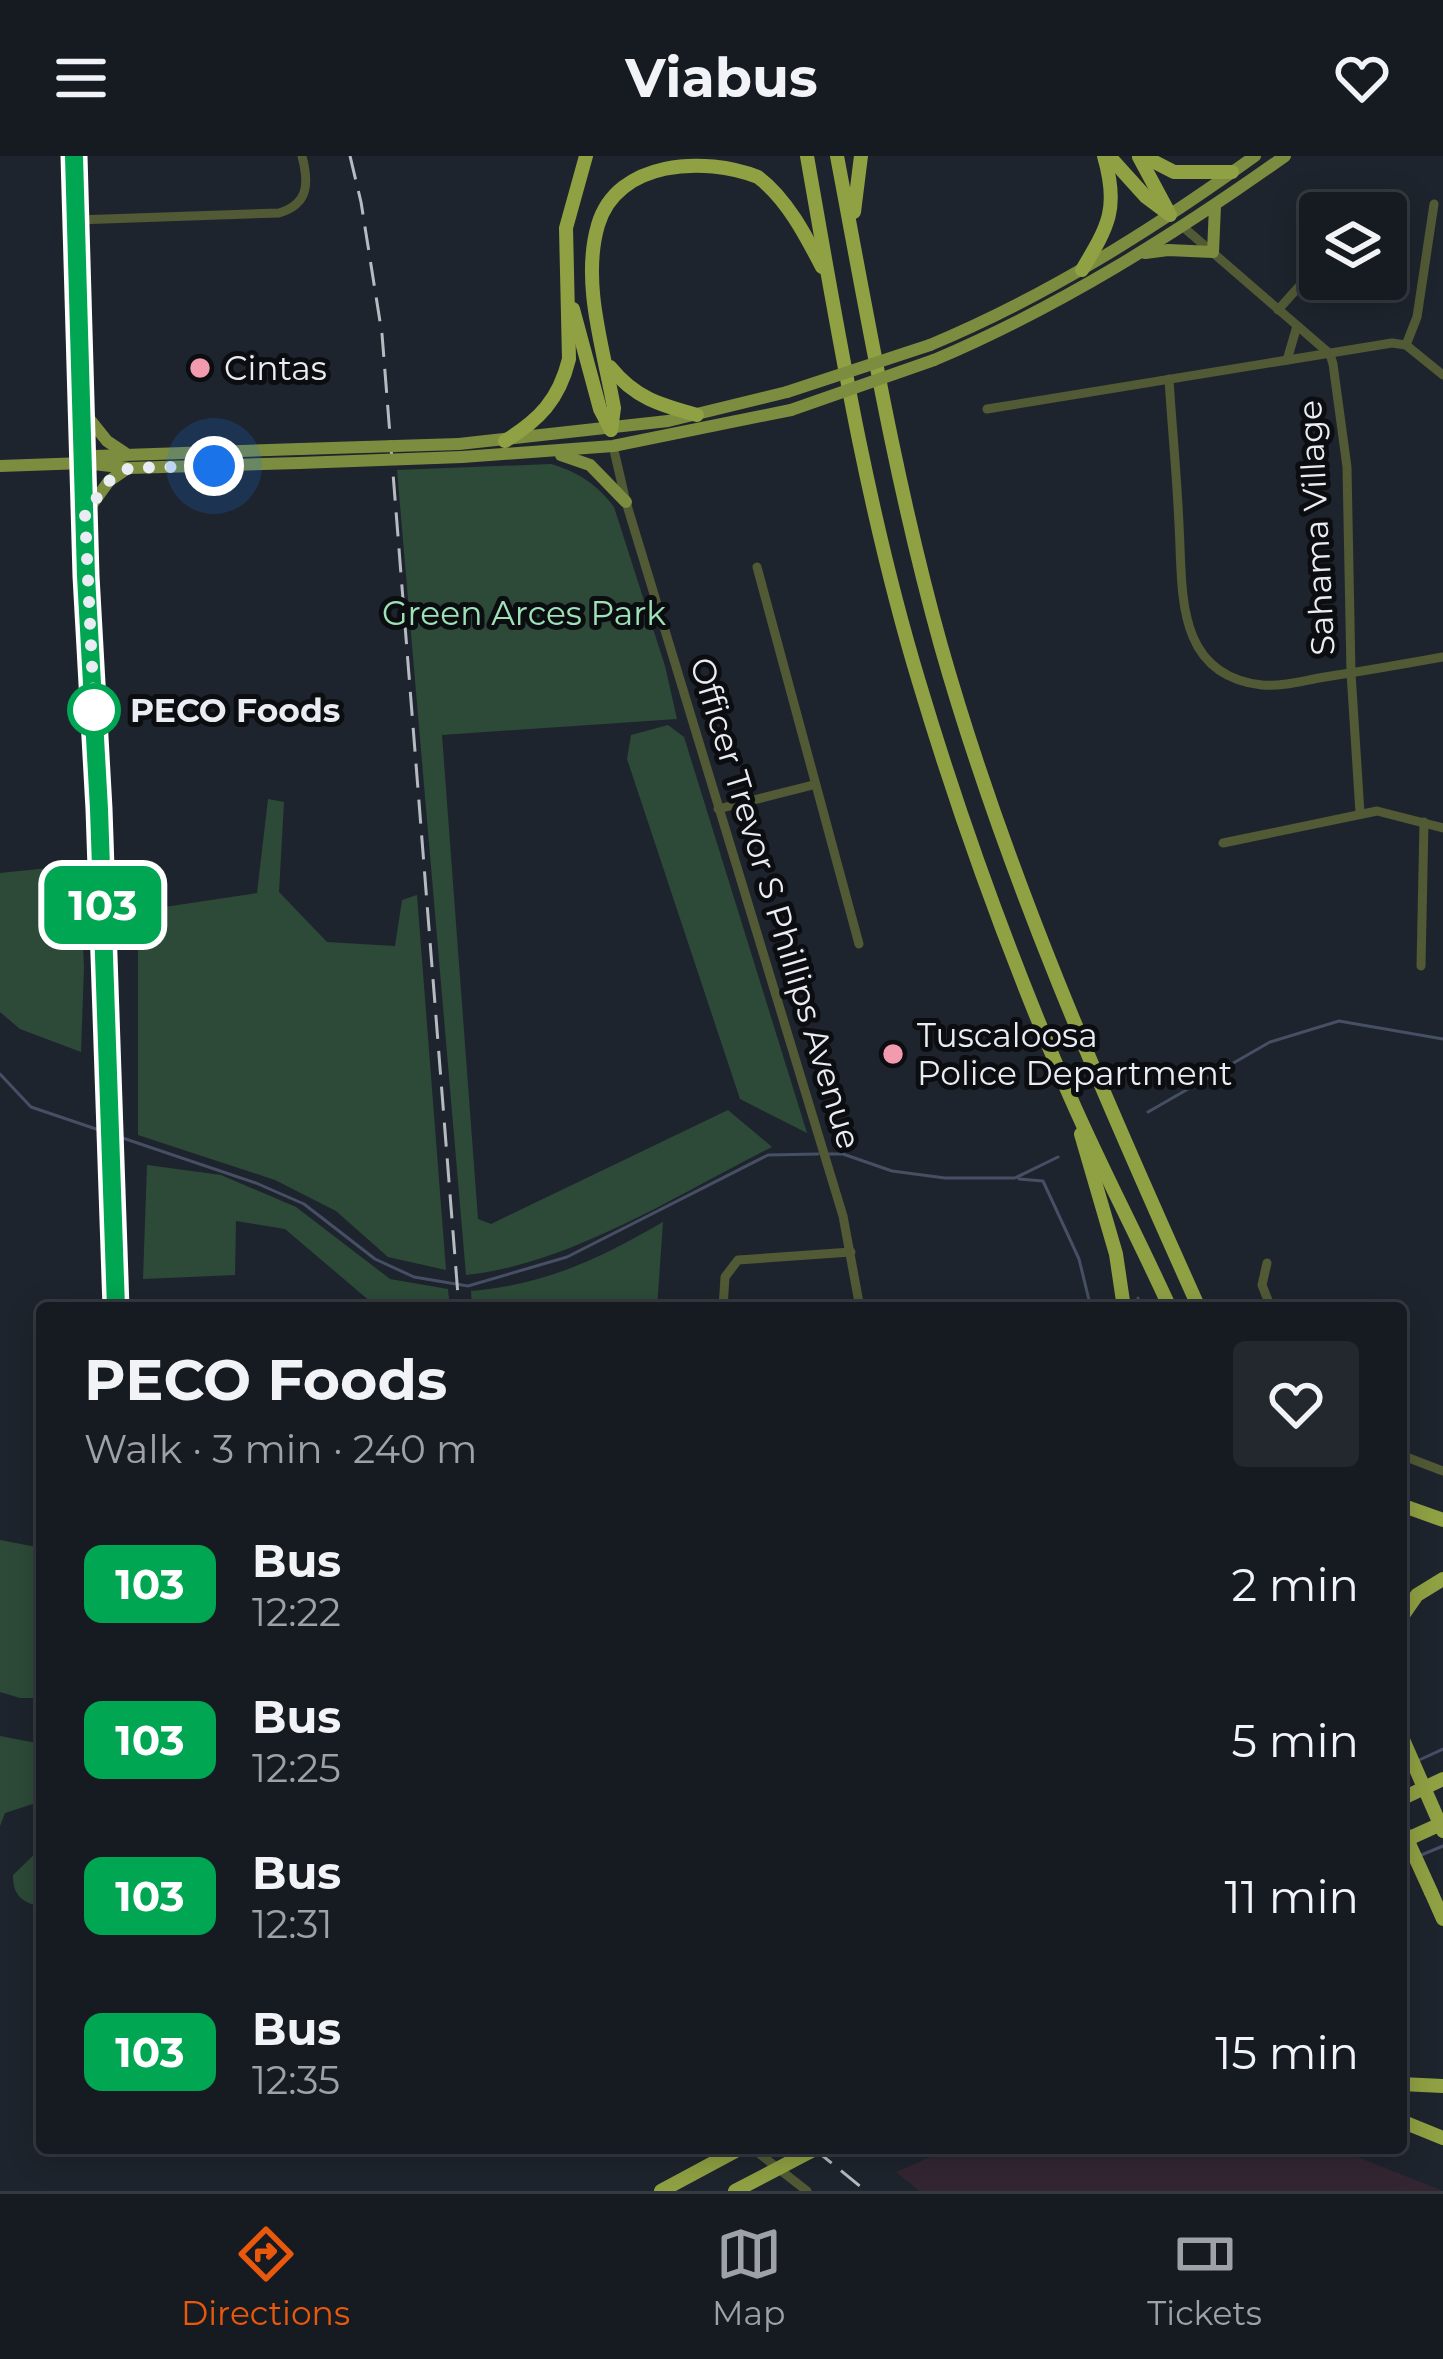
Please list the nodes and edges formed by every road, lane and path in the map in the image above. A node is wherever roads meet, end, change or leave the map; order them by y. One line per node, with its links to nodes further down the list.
1 (74, 156): 14 (street)
2 (302, 156): 14 (street)
3 (586, 156): 22 (highway)
4 (807, 156): 20 (highway)
5 (837, 156): 16 (highway)
6 (861, 156): 16 (highway)
7 (1107, 156): 15 (highway); 19 (highway)
8 (1140, 156): 11 (highway); 15 (highway)
9 (1255, 156): 11 (main road)
10 (1285, 156): 13 (main road)
11 (1232, 172): 15 (main road)
12 (1434, 204): 25 (street)
13 (1215, 206): 15 (main road); 17 (main road)
14 (76, 220): 32 (street)
15 (1176, 221): 17 (street); 18 (main road); 19 (main road)
16 (852, 236): 62 (highway)
17 (1213, 252): 18 (main road); 23 (street)
18 (1138, 255): 34 (main road, bridge)
19 (1082, 270): 33 (main road, bridge)
20 (830, 283): 28 (highway); 54 (highway)
21 (1299, 286): 23 (street)
22 (569, 291): 34 (highway); 35 (highway)
23 (1278, 310): 24 (street)
24 (1297, 326): 26 (street); 27 (street)
25 (1406, 345): 26 (street, Sahama Village); 29 (street)
26 (1330, 355): 27 (street, Sahama Village); 45 (street, Sahama Village)
27 (1286, 360): 30 (street, Sahama Village)
28 (606, 363): 33 (highway); 34 (highway)
29 (1443, 375)
30 (1169, 379): 31 (street, Sahama Village); 45 (street, Sahama Village)
31 (987, 409)
32 (82, 411): 38 (main road); 39 (street)
33 (697, 415): 34 (main road)
34 (612, 438): 35 (main road); 37 (main road); 41 (street, Officer Trevor S Phillips Avenue)
35 (505, 441): 36 (main road)
36 (460, 450): 37 (main road); 38 (main road, bridge)
37 (549, 451): 41 (main road)
38 (128, 461): 39 (main road); 42 (main road)
39 (84, 464): 40 (main road); 42 (street)
40 (0, 466)
41 (626, 502): 47 (street, Officer Trevor S Phillips Avenue)
42 (85, 514): 57 (street)
43 (757, 567): 46 (street)
44 (1443, 657): 45 (street, Sahama Village)
45 (1351, 673): 48 (street)
46 (813, 785): 47 (street); 52 (street)
47 (718, 809): 55 (street, Officer Trevor S Phillips Avenue)
48 (1360, 813): 49 (street); 51 (street)
49 (1424, 822): 50 (street); 53 (street)
50 (1442, 826)
51 (1223, 843)
52 (859, 944)
53 (1421, 966)
54 (1067, 1089): 60 (highway); 61 (highway)
55 (851, 1252): 58 (street); 59 (street, Officer Trevor S Phillips Avenue)
56 (1268, 1263): 63 (street)
57 (116, 1302)
58 (723, 1302)
59 (859, 1302)
60 (1123, 1302)
61 (1166, 1302)
62 (1197, 1302)
63 (1269, 1302)
64 (1407, 1456): 65 (street)
65 (1443, 1471)
66 (1407, 1506): 67 (highway)
67 (1443, 1520)
68 (1443, 1579): 69 (highway)
69 (1407, 1609)
70 (1407, 1748): 73 (highway, bridge)
71 (1443, 1779): 72 (highway)
72 (1407, 1796)
73 (1443, 1827): 75 (highway)
74 (1407, 1839): 76 (highway, bridge)
75 (1407, 1840)
76 (1443, 1919)
77 (1407, 2084): 78 (highway)
78 (1443, 2086)
79 (1407, 2123): 80 (highway)
80 (1443, 2138)
81 (730, 2154): 84 (highway)
82 (760, 2154): 86 (street)
83 (806, 2154): 85 (highway, bridge)
84 (662, 2191)
85 (736, 2191)
86 (807, 2191)

